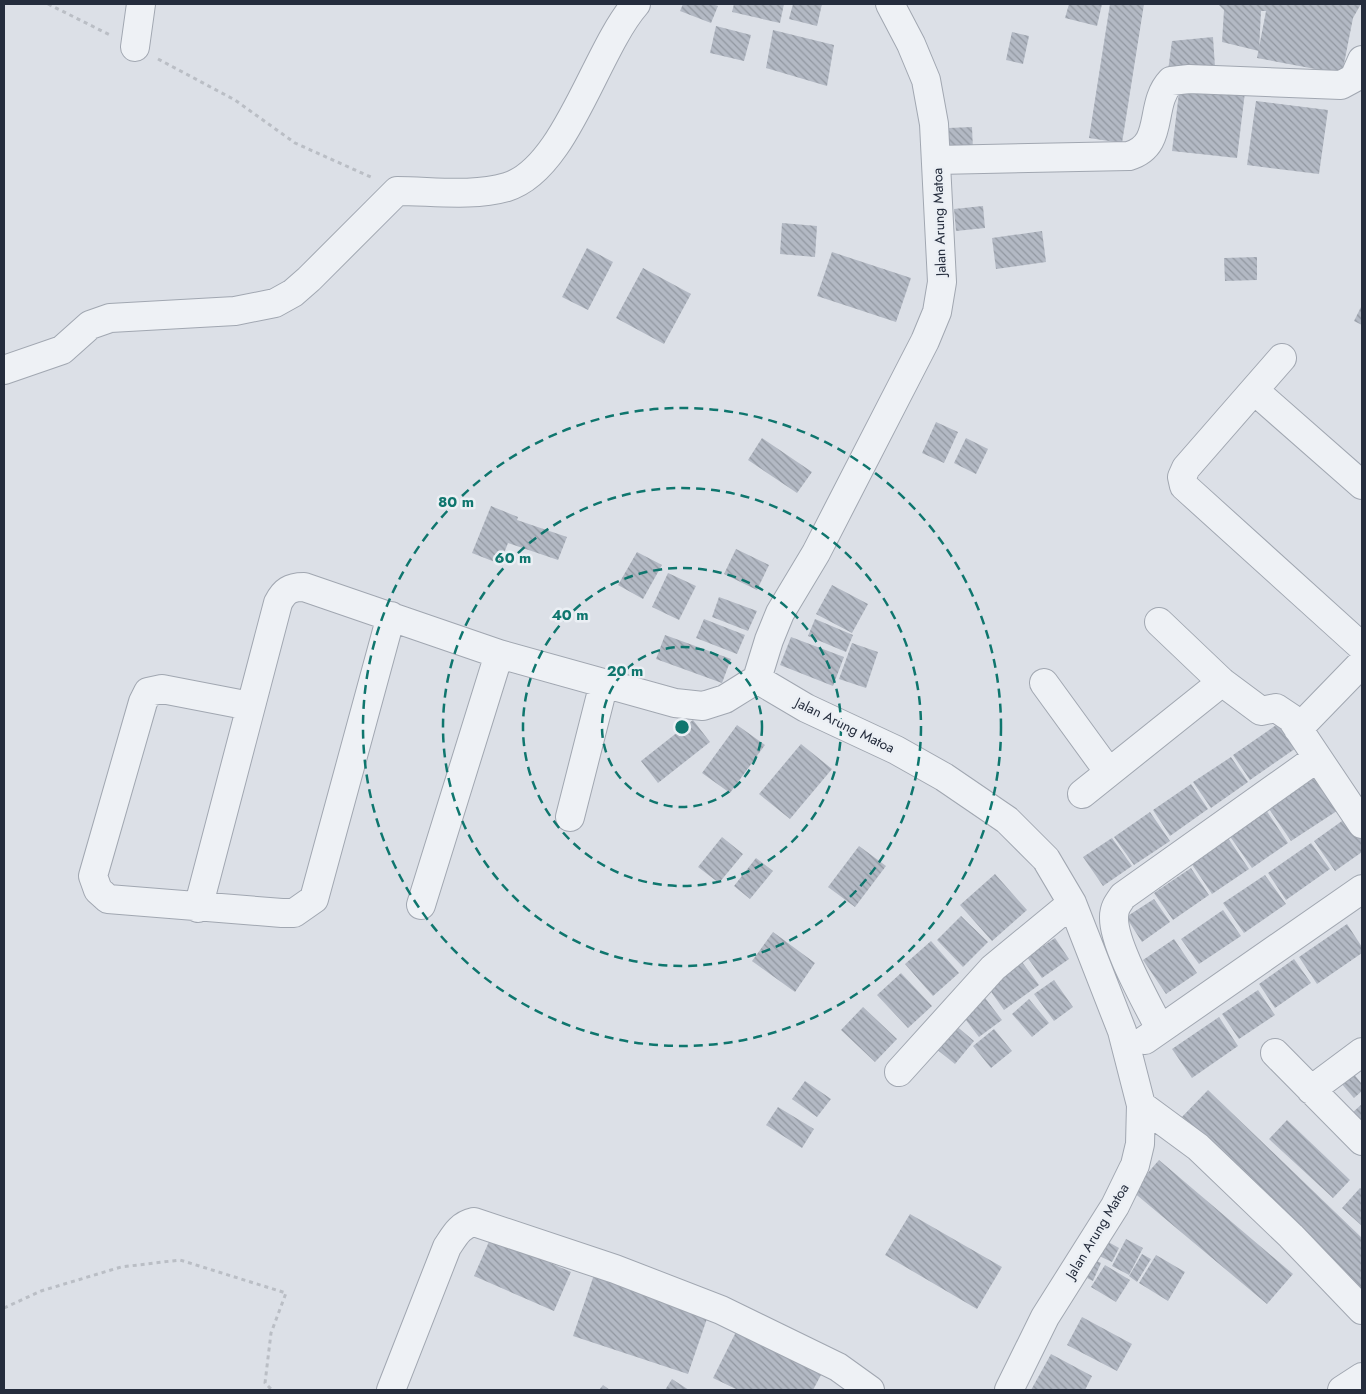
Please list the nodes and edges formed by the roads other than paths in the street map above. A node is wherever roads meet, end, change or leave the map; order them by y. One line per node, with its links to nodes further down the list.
1 (141, 4): 4 (street)
2 (636, 4): 8 (street)
3 (890, 4): 6 (street, Jalan Arung Matoa)
4 (134, 47)
5 (1362, 60): 6 (street)
6 (937, 160): 16 (street, Jalan Arung Matoa)
7 (1282, 358): 9 (street)
8 (4, 370)
9 (1255, 391): 10 (street); 13 (street)
10 (1362, 485)
11 (391, 616): 14 (street); 20 (street); 30 (street)
12 (1159, 622): 17 (street)
13 (1362, 647)
14 (499, 654): 18 (street); 29 (street)
15 (1362, 663): 21 (street)
16 (757, 679): 18 (street); 28 (street, Jalan Arung Matoa)
17 (1222, 682): 21 (street); 23 (street)
18 (604, 683): 25 (street)
19 (1044, 683): 23 (street)
20 (250, 706): 30 (street); 30 (street)
21 (1298, 729): 22 (street)
22 (1317, 758): 26 (street); 31 (street)
23 (1108, 771): 24 (street)
24 (1082, 794)
25 (570, 817)
26 (1362, 824)
27 (1362, 888): 31 (street)
28 (1072, 903): 34 (street, Jalan Arung Matoa); 35 (street)
29 (421, 905)
30 (198, 908)
31 (1160, 1029): 34 (street)
32 (1362, 1052): 36 (street)
33 (1275, 1053): 36 (street)
34 (1129, 1054): 37 (street, Jalan Arung Matoa)
35 (899, 1072)
36 (1311, 1090): 38 (street)
37 (1141, 1105): 39 (street); 43 (street, Jalan Arung Matoa)
38 (1362, 1141)
39 (1362, 1310)
40 (1362, 1376): 44 (street)
41 (391, 1390): 42 (street)
42 (870, 1390)
43 (1009, 1390)
44 (1342, 1390)

